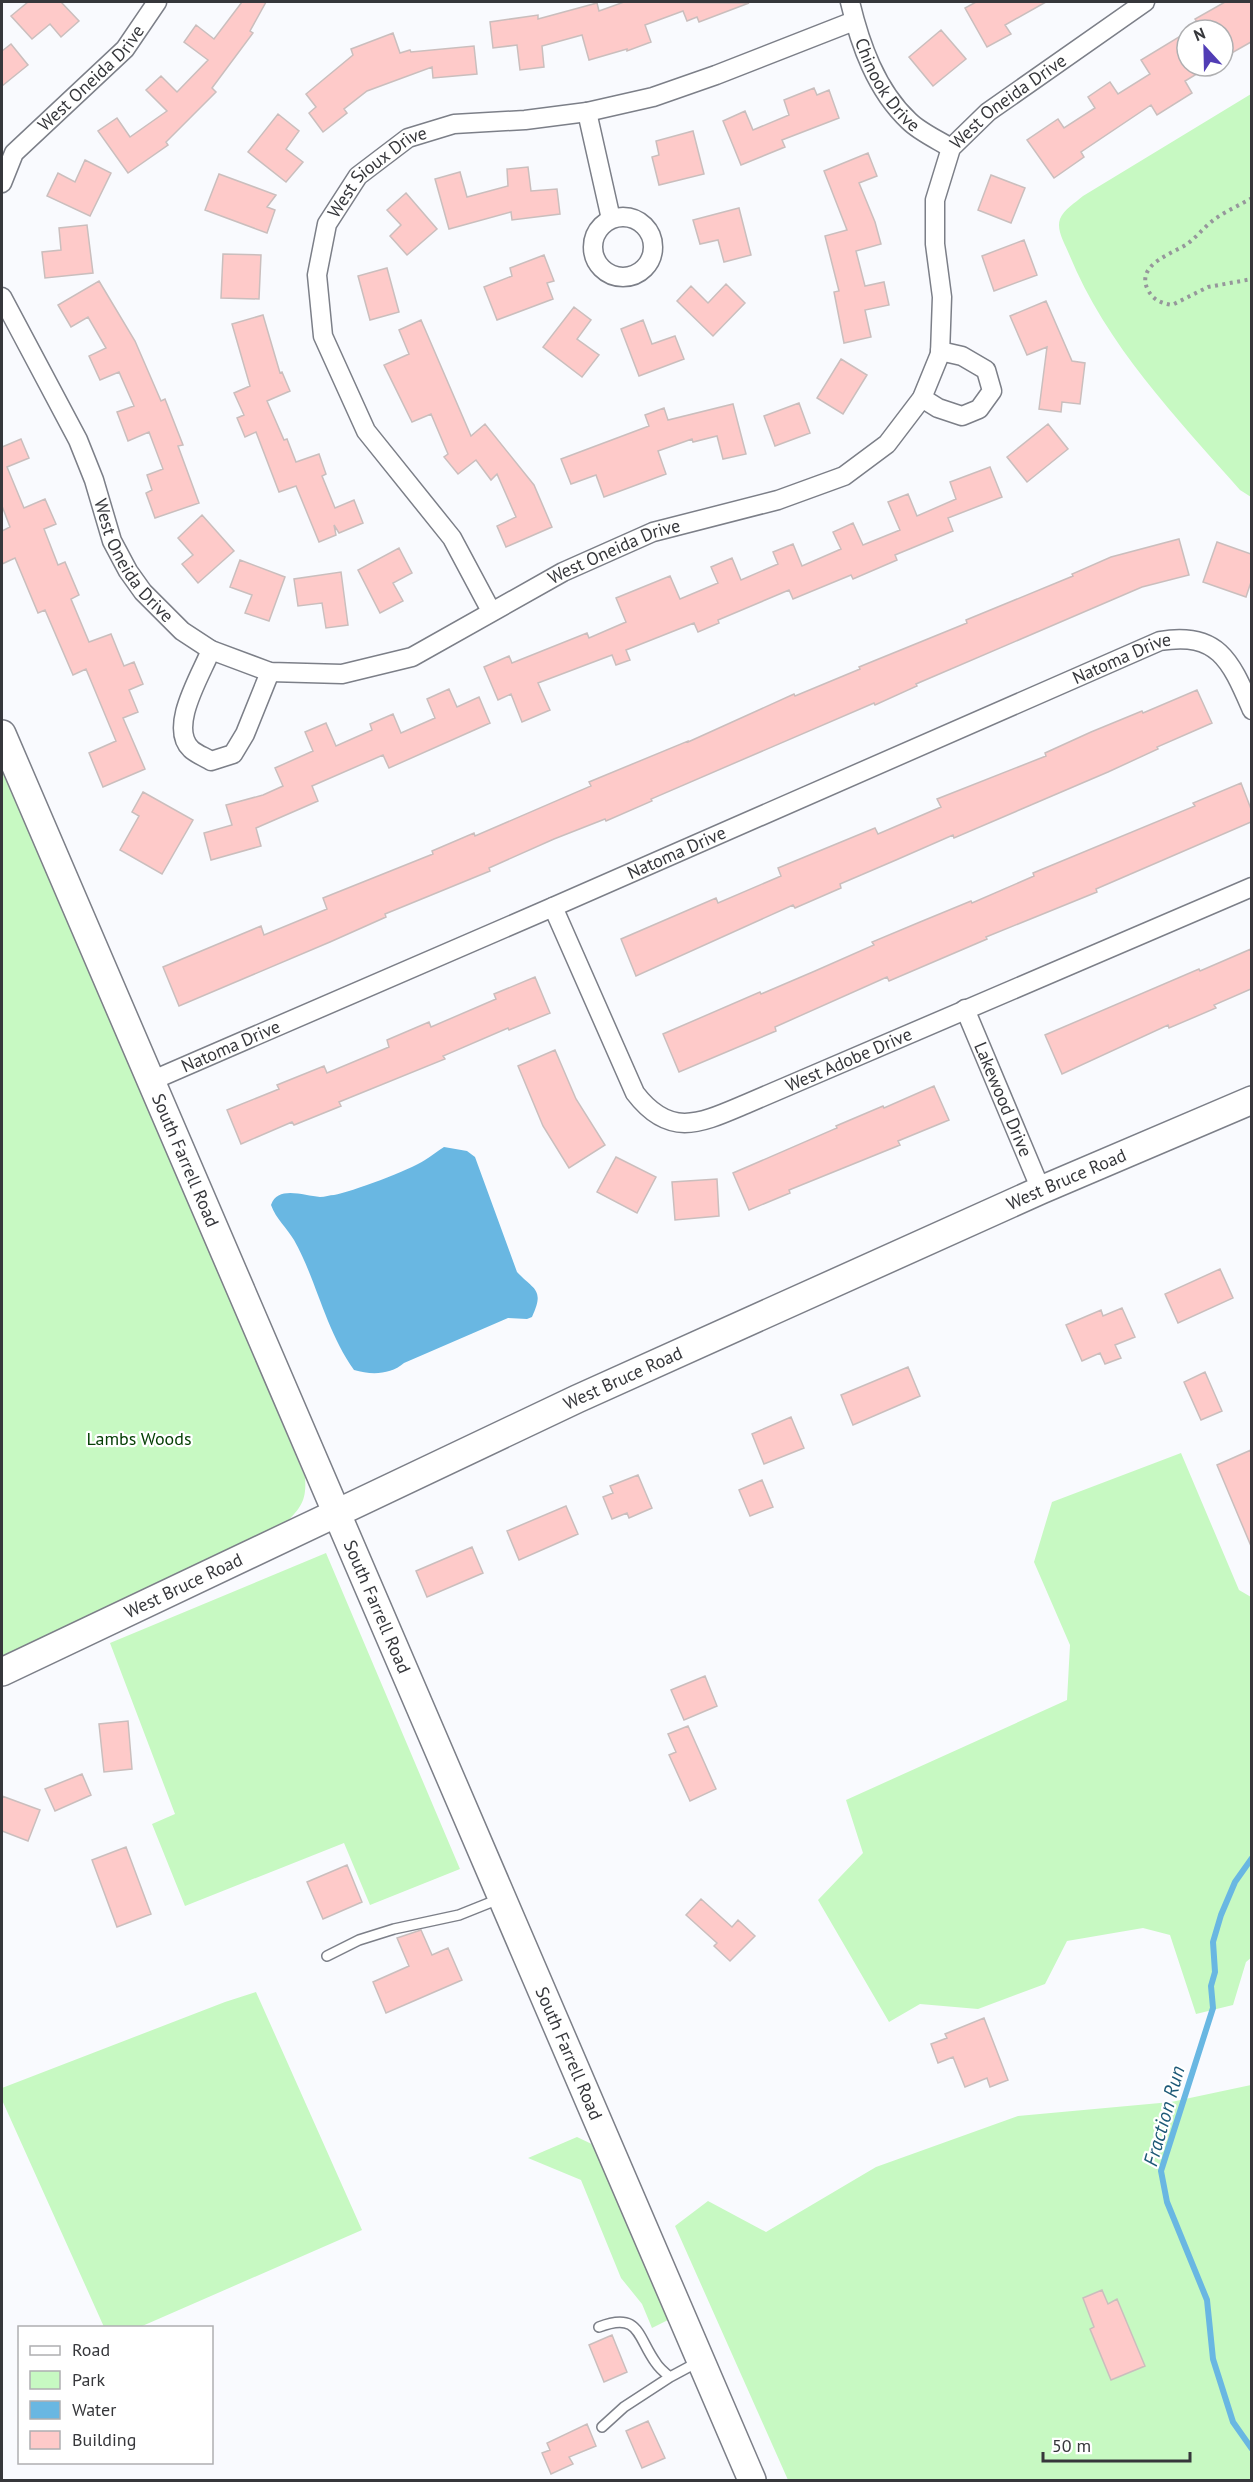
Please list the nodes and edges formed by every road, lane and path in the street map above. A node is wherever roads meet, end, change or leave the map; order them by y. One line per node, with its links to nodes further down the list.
1 (157, 2): 7 (street, West Oneida Drive)
2 (850, 2): 4 (street, Chinook Drive)
3 (1145, 2): 6 (street, West Oneida Drive)
4 (855, 21): 5 (street, West Sioux Drive); 6 (street, Chinook Drive)
5 (587, 112): 10 (street); 15 (street, West Sioux Drive)
6 (951, 148): 13 (street, West Oneida Drive)
7 (8, 149): 8 (street, West Oneida Drive)
8 (2, 183)
9 (1251, 198): 11 (path)
10 (611, 219)
11 (1251, 279)
12 (2, 297): 16 (street, West Oneida Drive)
13 (940, 351): 14 (street, West Oneida Drive); 14 (street)
14 (922, 399): 15 (street, West Oneida Drive)
15 (491, 611): 17 (street, West Oneida Drive)
16 (211, 650): 17 (street, West Oneida Drive); 17 (street)
17 (270, 672)
18 (1251, 710): 21 (street, Natoma Drive)
19 (2, 734): 23 (street, South Farrell Road)
20 (1251, 887): 22 (street, West Adobe Drive)
21 (554, 907): 22 (street, West Adobe Drive); 23 (street, Natoma Drive)
22 (965, 1010): 25 (street, Lakewood Drive)
23 (151, 1081): 26 (street, South Farrell Road)
24 (1251, 1100): 25 (street, West Bruce Road)
25 (1041, 1190): 26 (street, West Bruce Road)
26 (335, 1513): 27 (street, West Bruce Road); 28 (street, South Farrell Road)
27 (2, 1672)
28 (501, 1898): 29 (lane); 31 (street, South Farrell Road)
29 (327, 1956)
30 (599, 2327): 32 (lane)
31 (700, 2361): 32 (lane); 34 (street, South Farrell Road)
32 (670, 2377): 33 (lane)
33 (602, 2427)
34 (752, 2481)

